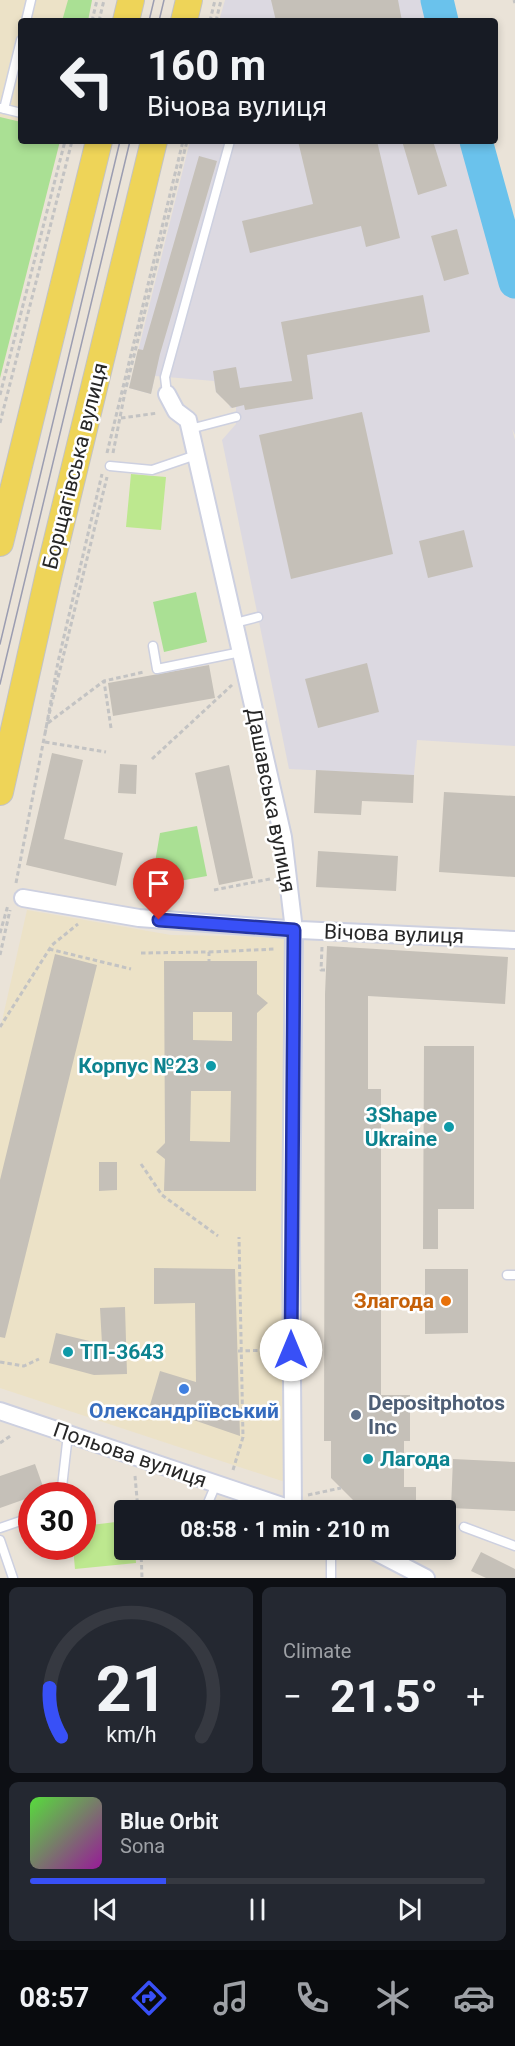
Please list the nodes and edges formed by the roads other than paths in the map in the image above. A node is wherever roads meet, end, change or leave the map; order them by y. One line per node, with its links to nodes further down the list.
1 (31, 0): 4 (lane)
2 (131, 0): 5 (main road)
3 (189, 0): 6 (main road)
4 (27, 18)
5 (127, 18)
6 (185, 18)
7 (18, 51): 8 (lane)
8 (2, 108): 9 (lane)
9 (18, 112)
10 (98, 144): 18 (main road)
11 (153, 144): 23 (main road, Борщагівська вулиця)
12 (229, 144): 13 (lane)
13 (167, 394): 15 (street, Дашавська вулиця)
14 (236, 417): 15 (lane)
15 (190, 429): 16 (street, Дашавська вулиця)
16 (196, 455): 17 (lane); 20 (street, Дашавська вулиця)
17 (107, 466)
18 (0, 543)
19 (258, 617): 20 (lane)
20 (234, 623): 22 (street, Дашавська вулиця)
21 (153, 646): 22 (lane)
22 (241, 652): 25 (street, Дашавська вулиця)
23 (0, 792)
24 (15, 896): 25 (street, Вічова вулиця)
25 (294, 930): 26 (street, Вічова вулиця); 33 (street, Дашавська вулиця)
26 (515, 940)
27 (0, 1411): 28 (street, Польова вулиця)
28 (68, 1433): 29 (lane); 30 (street, Польова вулиця)
29 (63, 1482)
30 (216, 1484): 31 (lane); 32 (street, Польова вулиця)
31 (209, 1500)
32 (264, 1500)
33 (294, 1500)
34 (18, 1522): 36 (lane)
35 (464, 1527): 38 (lane)
36 (0, 1528)
37 (0, 1540): 41 (lane)
38 (515, 1546)
39 (331, 1560): 42 (lane)
40 (391, 1560): 43 (street)
41 (13, 1578)
42 (331, 1578)
43 (426, 1578)

